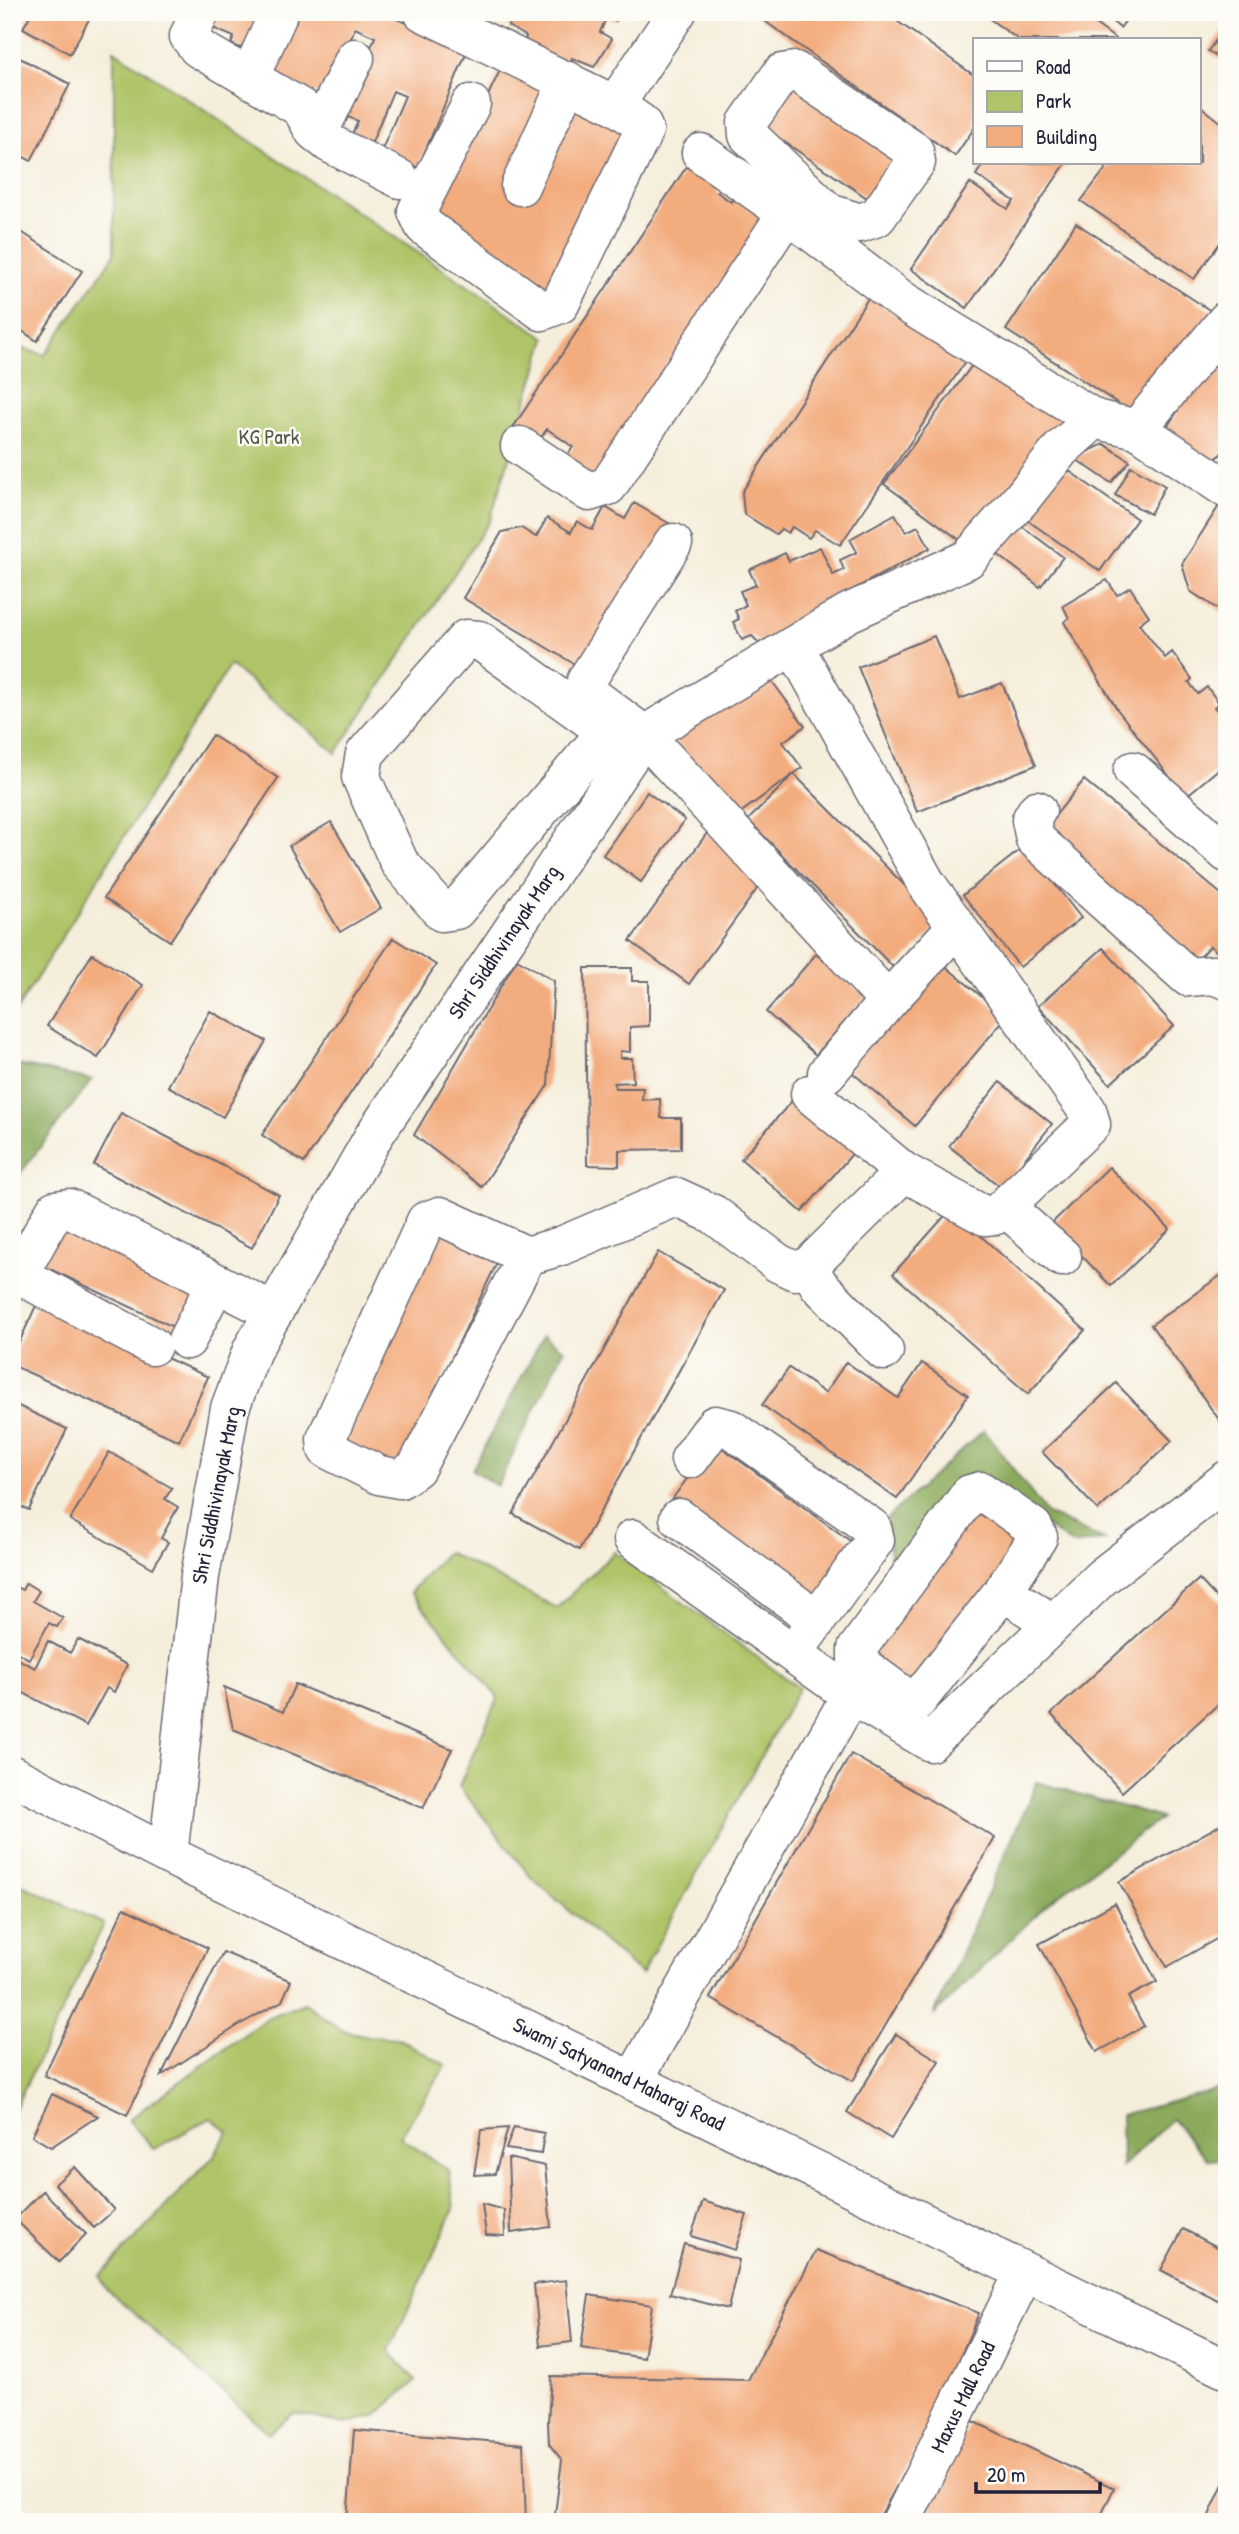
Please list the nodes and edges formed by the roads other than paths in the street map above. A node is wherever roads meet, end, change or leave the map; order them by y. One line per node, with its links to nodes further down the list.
1 (200, 12): 6 (street)
2 (423, 12): 7 (street)
3 (677, 12): 9 (street)
4 (277, 17): 6 (street)
5 (355, 58): 10 (street)
6 (250, 78): 10 (street)
7 (568, 81): 9 (street); 13 (street)
8 (471, 104): 9 (street)
9 (615, 105)
10 (318, 134): 12 (street)
11 (701, 153): 14 (street)
12 (400, 179)
13 (520, 186)
14 (810, 220): 16 (street); 18 (street)
15 (1227, 320): 17 (street)
16 (1095, 419): 17 (street); 21 (street, Shri Siddhivinayak Marg)
17 (1137, 429): 19 (street)
18 (520, 446)
19 (1227, 489)
20 (673, 543): 22 (street)
21 (794, 646): 22 (street, Shri Siddhivinayak Marg); 26 (street)
22 (626, 741): 22 (street); 28 (street); 35 (street, Shri Siddhivinayak Marg)
23 (1133, 771): 25 (street)
24 (1037, 810): 27 (street)
25 (1227, 853)
26 (957, 926): 28 (street); 30 (street)
27 (1227, 980)
28 (888, 1001): 29 (street)
29 (904, 1172): 30 (street); 33 (street)
30 (1005, 1207): 32 (street)
31 (527, 1256): 31 (street); 33 (street)
32 (1062, 1257)
33 (808, 1267): 36 (street)
34 (216, 1283): 34 (street); 35 (street)
35 (274, 1312): 47 (street, Shri Siddhivinayak Marg)
36 (884, 1351)
37 (690, 1460): 42 (street)
38 (1227, 1480): 43 (street)
39 (679, 1518): 42 (street)
40 (633, 1539): 44 (street)
41 (1003, 1591): 41 (street); 43 (street)
42 (817, 1620): 44 (street)
43 (1053, 1624): 45 (street)
44 (793, 1653): 45 (street)
45 (851, 1695): 48 (street)
46 (12, 1775): 47 (street, Swami Satyanand Maharaj Road)
47 (168, 1855): 48 (street, Swami Satyanand Maharaj Road)
48 (633, 2081): 49 (street, Swami Satyanand Maharaj Road)
49 (1024, 2273): 50 (street, Swami Satyanand Maharaj Road); 51 (street, Maxus Mall Road)
50 (1227, 2370)
51 (901, 2522)

